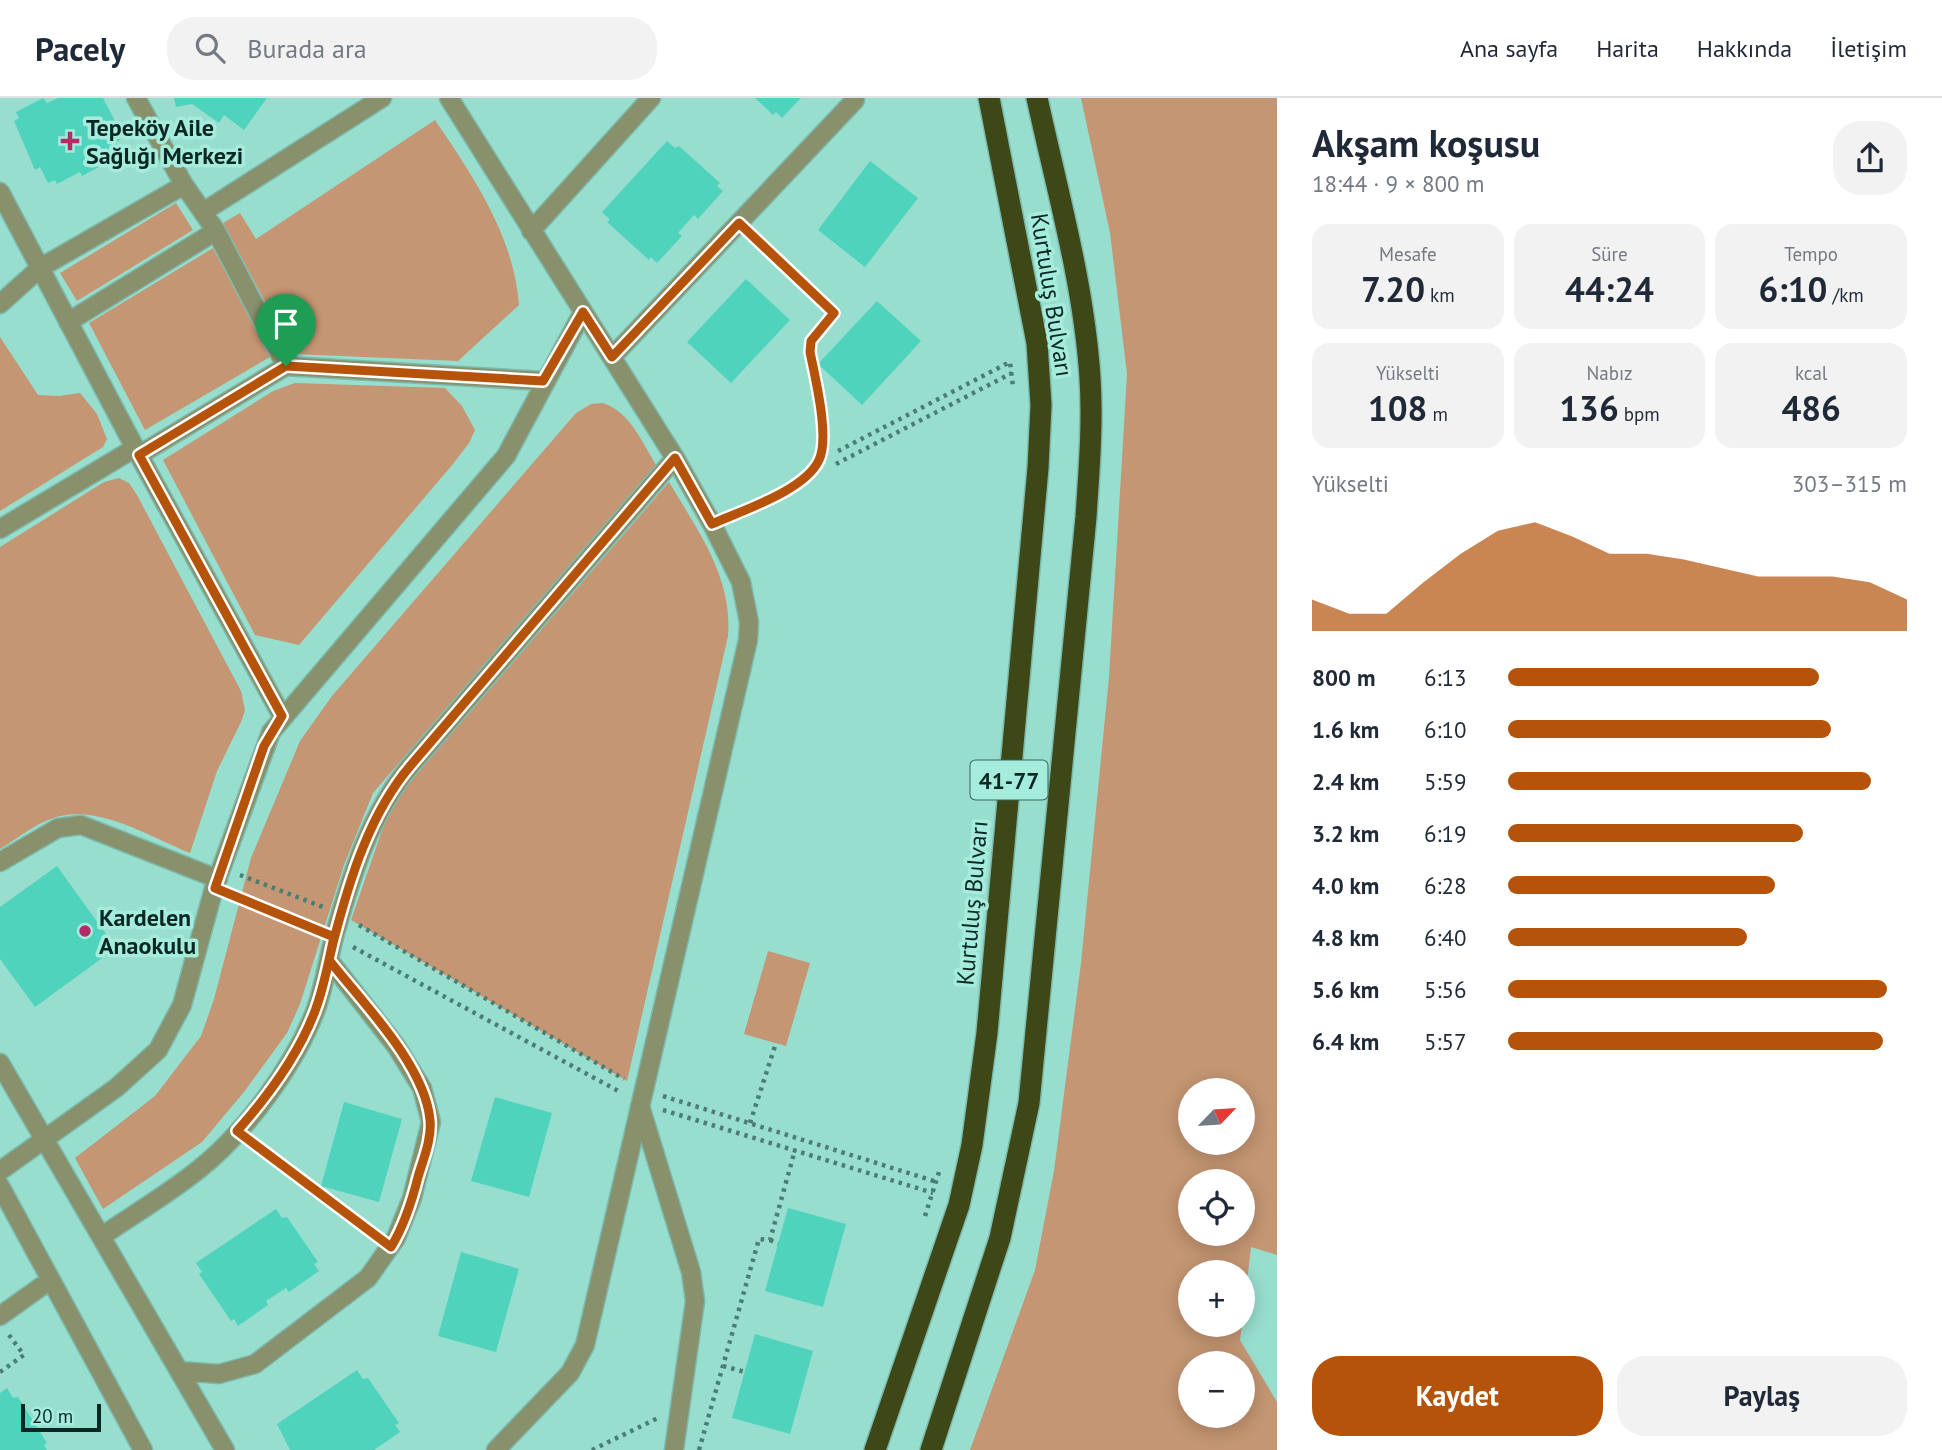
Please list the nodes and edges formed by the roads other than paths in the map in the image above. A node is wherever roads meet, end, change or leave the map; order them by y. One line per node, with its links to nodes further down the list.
1 (136, 98): 8 (street)
2 (382, 98): 10 (street)
3 (449, 98): 12 (street)
4 (651, 98): 12 (street)
5 (989, 98): 42 (highway, Kurtuluş Bulvarı / 41-77)
6 (1037, 98): 43 (highway, Kurtuluş Bulvarı / 41-77)
7 (855, 100): 18 (street)
8 (184, 186): 10 (street); 13 (street)
9 (0, 192): 13 (street)
10 (203, 212): 11 (street)
11 (216, 230): 17 (street); 19 (street)
12 (531, 231): 15 (street)
13 (40, 268): 14 (street); 17 (street)
14 (0, 304)
15 (583, 312): 18 (street); 20 (street)
16 (834, 313): 23 (lane)
17 (68, 322): 21 (street)
18 (612, 357): 22 (street)
19 (286, 366): 20 (street); 21 (street)
20 (543, 381): 25 (street)
21 (137, 452): 24 (street); 25 (street)
22 (675, 458): 23 (street); 28 (street)
23 (712, 524): 30 (street)
24 (0, 529)
25 (282, 716): 27 (street)
26 (0, 862): 27 (street)
27 (218, 878): 31 (street)
28 (329, 960): 34 (street); 37 (street)
29 (0, 1063): 31 (street)
30 (639, 1103): 40 (street); 41 (street)
31 (44, 1139): 32 (street); 34 (street)
32 (0, 1171)
33 (0, 1186): 35 (street)
34 (102, 1236): 37 (street)
35 (49, 1281): 36 (street); 38 (street)
36 (0, 1316)
37 (180, 1371): 39 (street)
38 (142, 1450)
39 (225, 1450)
40 (496, 1450)
41 (674, 1450)
42 (875, 1450)
43 (931, 1450)

